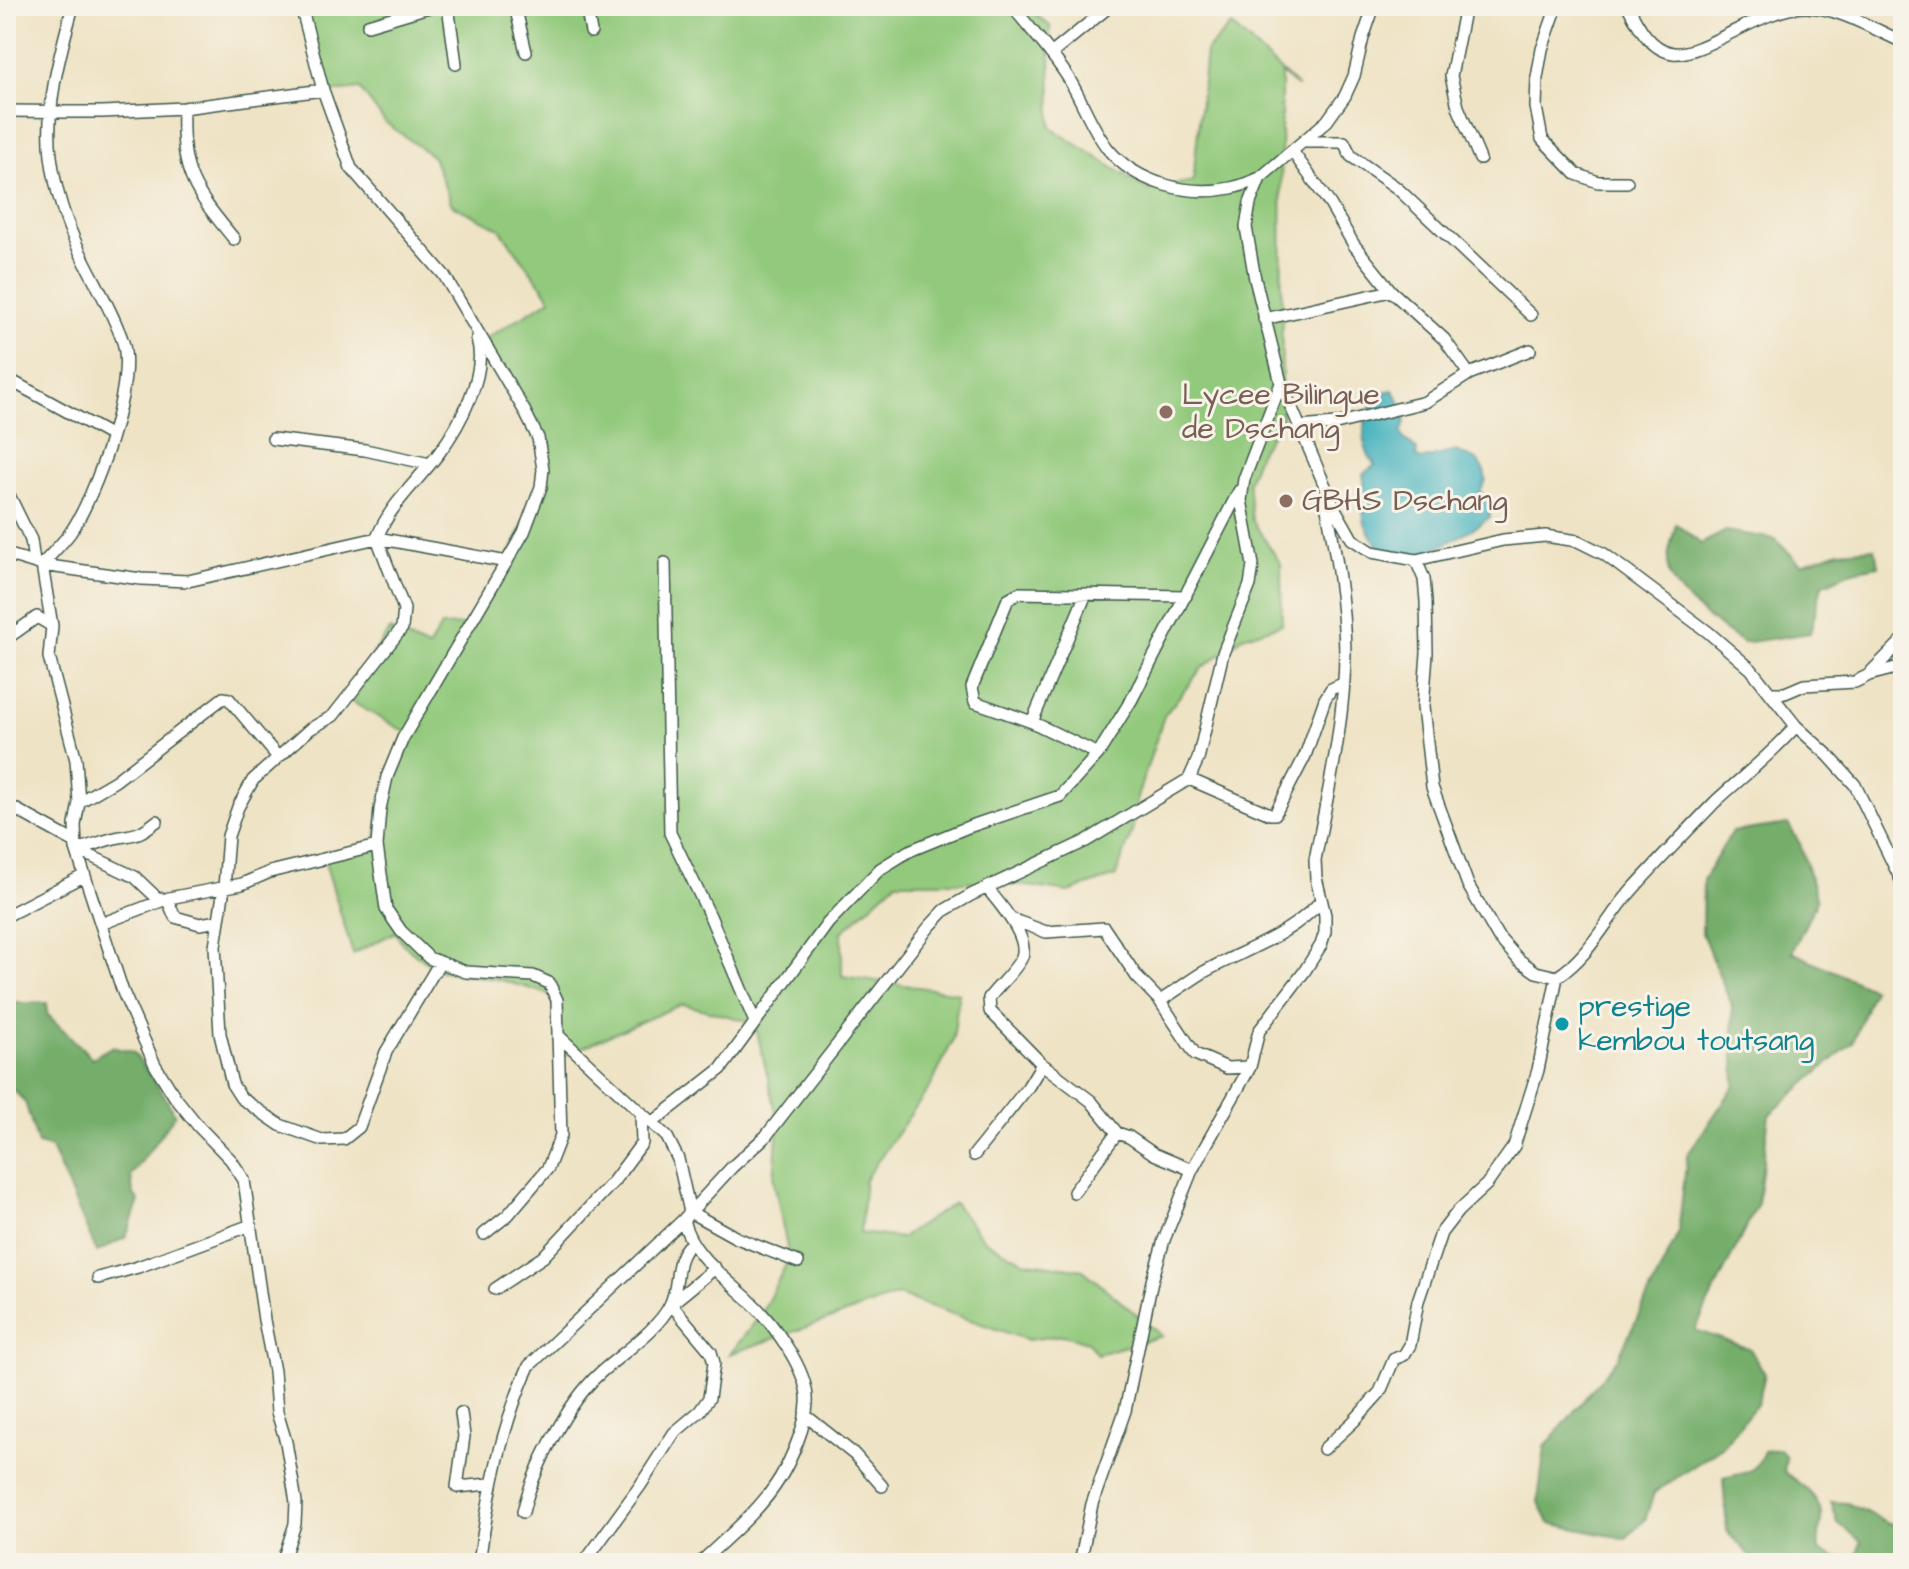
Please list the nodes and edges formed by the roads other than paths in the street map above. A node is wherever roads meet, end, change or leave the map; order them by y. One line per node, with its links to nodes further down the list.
1 (73, 6): 24 (street)
2 (301, 6): 21 (street)
3 (432, 6): 15 (street)
4 (448, 6): 20 (street)
5 (515, 6): 18 (street)
6 (586, 6): 16 (street)
7 (1012, 6): 19 (street)
8 (1105, 6): 19 (street)
9 (1222, 6): 10 (street)
10 (1233, 6)
11 (1374, 6): 25 (street)
12 (1465, 6): 27 (street)
13 (1557, 6): 29 (street)
14 (1628, 6): 17 (street)
15 (368, 25)
16 (591, 32)
17 (1903, 42)
18 (526, 52)
19 (1051, 54): 28 (street)
20 (456, 64)
21 (323, 90): 22 (street); 34 (street)
22 (183, 108): 24 (street); 30 (street)
23 (6, 111): 24 (street)
24 (51, 111): 40 (street)
25 (1302, 142): 26 (street); 32 (street)
26 (1292, 151): 28 (street); 31 (street)
27 (1480, 159)
28 (1260, 178): 33 (street)
29 (1627, 182)
30 (234, 239)
31 (1391, 291): 33 (street); 36 (street)
32 (1531, 315)
33 (1264, 319): 38 (street)
34 (472, 323): 42 (street); 49 (street)
35 (1530, 350): 36 (street)
36 (1469, 374): 39 (street)
37 (6, 378): 40 (street)
38 (1281, 383): 39 (street); 44 (street)
39 (1299, 427): 43 (street)
40 (112, 436): 50 (street)
41 (273, 439): 42 (street)
42 (430, 464): 46 (street)
43 (1320, 470): 48 (street); 59 (street)
44 (1244, 479): 53 (street); 65 (street)
45 (6, 489): 50 (street)
46 (377, 538): 49 (street); 50 (street); 64 (street)
47 (6, 554): 50 (street)
48 (1416, 560): 60 (street); 82 (street)
49 (507, 562): 69 (street)
50 (38, 563): 54 (street)
51 (665, 563): 84 (street)
52 (1086, 594): 53 (street); 61 (street); 61 (street)
53 (1186, 596): 63 (street)
54 (52, 626): 55 (street); 66 (street)
55 (6, 639)
56 (1903, 640): 58 (street)
57 (1903, 666): 58 (street)
58 (1869, 675): 60 (street)
59 (1342, 684): 65 (street); 76 (street)
60 (1770, 693): 62 (street)
61 (1032, 722): 63 (street)
62 (1796, 726): 72 (street); 82 (street)
63 (1098, 754): 84 (street)
64 (277, 756): 66 (street); 73 (street)
65 (1189, 779): 74 (street)
66 (79, 802): 70 (street)
67 (6, 804): 70 (street)
68 (157, 821): 70 (street)
69 (377, 846): 73 (street); 81 (street)
70 (76, 849): 71 (street); 75 (street)
71 (83, 876): 77 (street); 80 (street)
72 (1903, 884)
73 (224, 888): 75 (street); 79 (street)
74 (987, 888): 78 (street); 94 (street)
75 (161, 900): 79 (street); 80 (street)
76 (1321, 901): 83 (street); 87 (street)
77 (6, 916)
78 (1011, 919): 83 (street); 86 (street)
79 (218, 921): 81 (street)
80 (101, 924): 95 (street)
81 (440, 962): 85 (street)
82 (1557, 977): 105 (street)
83 (1160, 1001): 87 (street)
84 (755, 1022): 89 (street)
85 (560, 1037): 88 (street); 96 (street)
86 (1042, 1064): 90 (street); 91 (street)
87 (1250, 1067): 92 (street)
88 (641, 1111): 89 (street); 101 (street)
89 (652, 1123): 94 (street)
90 (1117, 1133): 92 (street); 93 (street)
91 (974, 1155)
92 (1192, 1170): 113 (street)
93 (1074, 1192)
94 (686, 1216): 97 (street); 98 (street); 106 (street)
95 (251, 1225): 100 (street); 109 (street)
96 (484, 1234)
97 (691, 1243): 99 (street); 102 (street)
98 (798, 1262)
99 (715, 1268): 102 (street); 104 (street)
100 (98, 1278)
101 (495, 1289)
102 (671, 1304): 108 (street); 111 (street)
103 (461, 1413): 106 (street)
104 (805, 1415): 107 (street); 112 (street)
105 (1324, 1449)
106 (490, 1484): 110 (street)
107 (882, 1486)
108 (523, 1512)
109 (282, 1563)
110 (479, 1563)
111 (584, 1563)
112 (700, 1563)
113 (1080, 1563)

